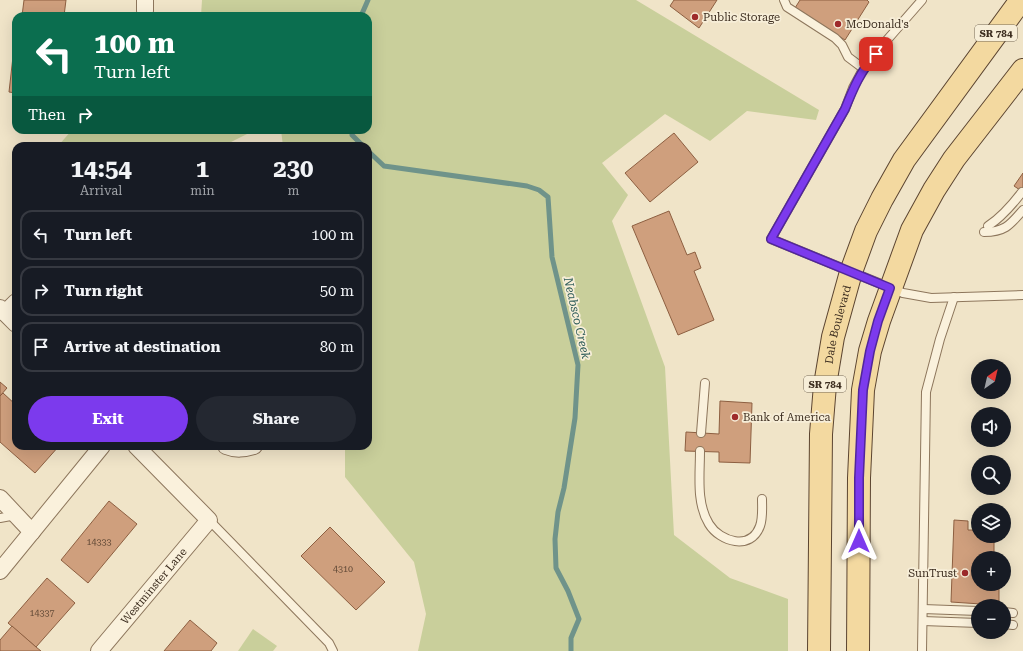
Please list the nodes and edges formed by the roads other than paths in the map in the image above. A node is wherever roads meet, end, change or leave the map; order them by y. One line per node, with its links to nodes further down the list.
1 (784, 0): 4 (lane)
2 (922, 0): 4 (lane)
3 (1020, 0): 8 (main road, Dale Boulevard / SR 784)
4 (864, 69): 8 (lane)
5 (1023, 70): 9 (main road)
6 (1022, 192): 7 (lane)
7 (1023, 210)
8 (851, 272): 9 (lane); 30 (main road, Dale Boulevard / SR 784)
9 (890, 288): 11 (lane); 31 (main road)
10 (1023, 295): 11 (lane)
11 (954, 297): 24 (lane)
12 (705, 383): 13 (lane)
13 (701, 433)
14 (99, 450): 22 (street)
15 (140, 450): 21 (street)
16 (700, 451): 18 (lane)
17 (0, 498): 19 (street)
18 (762, 499)
19 (16, 515): 20 (lane); 22 (street)
20 (0, 518)
21 (209, 520): 28 (street, Westminster Lane); 29 (lane)
22 (32, 532): 23 (street)
23 (0, 571)
24 (923, 609): 25 (lane); 26 (lane)
25 (971, 611)
26 (923, 621): 27 (lane); 32 (lane)
27 (971, 623)
28 (99, 651)
29 (333, 651)
30 (819, 651)
31 (858, 651)
32 (922, 651)

